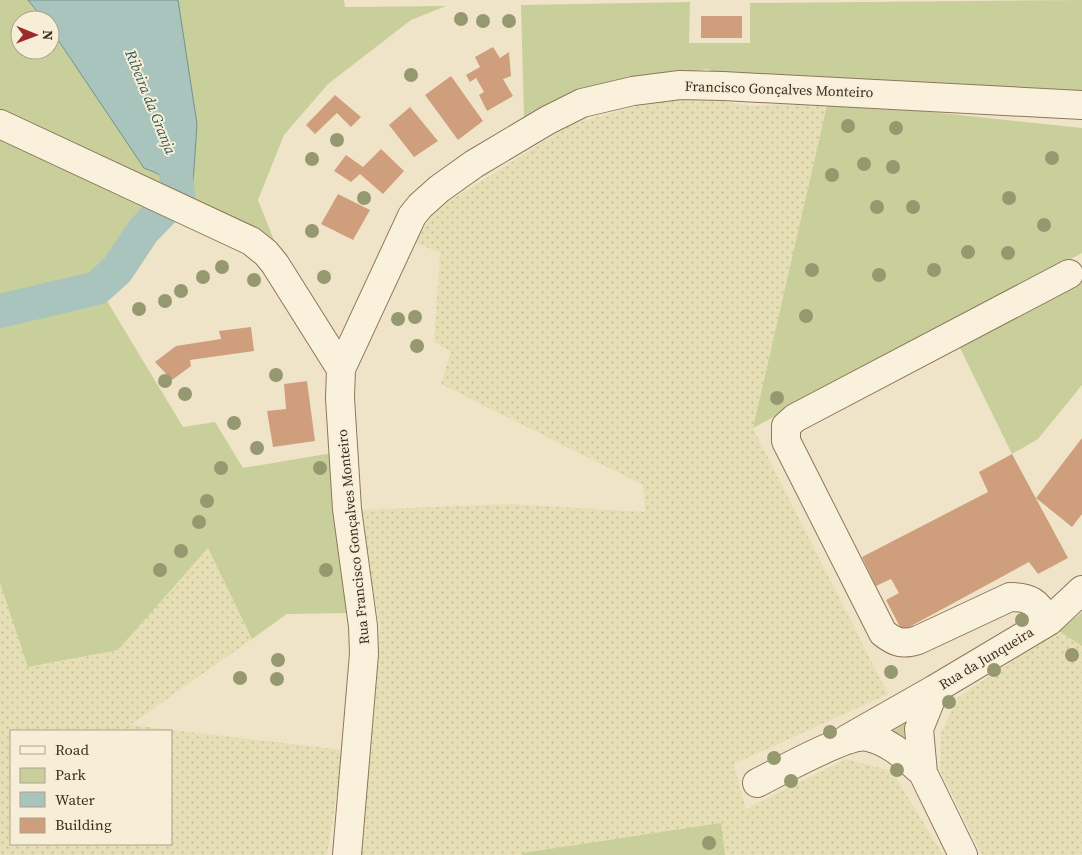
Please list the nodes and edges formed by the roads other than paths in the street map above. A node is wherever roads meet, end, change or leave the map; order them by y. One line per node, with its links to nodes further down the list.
1 (1082, 105): 4 (street, Francisco Gonçalves Monteiro)
2 (0, 124): 4 (street)
3 (1069, 274): 6 (street)
4 (341, 369): 11 (street, Rua Francisco Gonçalves Monteiro)
5 (1082, 590): 6 (street, Rua da Junqueira)
6 (1049, 621): 7 (street, Rua da Junqueira)
7 (935, 689): 8 (street); 9 (street, Rua da Junqueira)
8 (845, 741): 9 (street); 10 (street)
9 (923, 773): 12 (street, Rua da Junqueira)
10 (757, 783)
11 (347, 855)
12 (963, 855)

